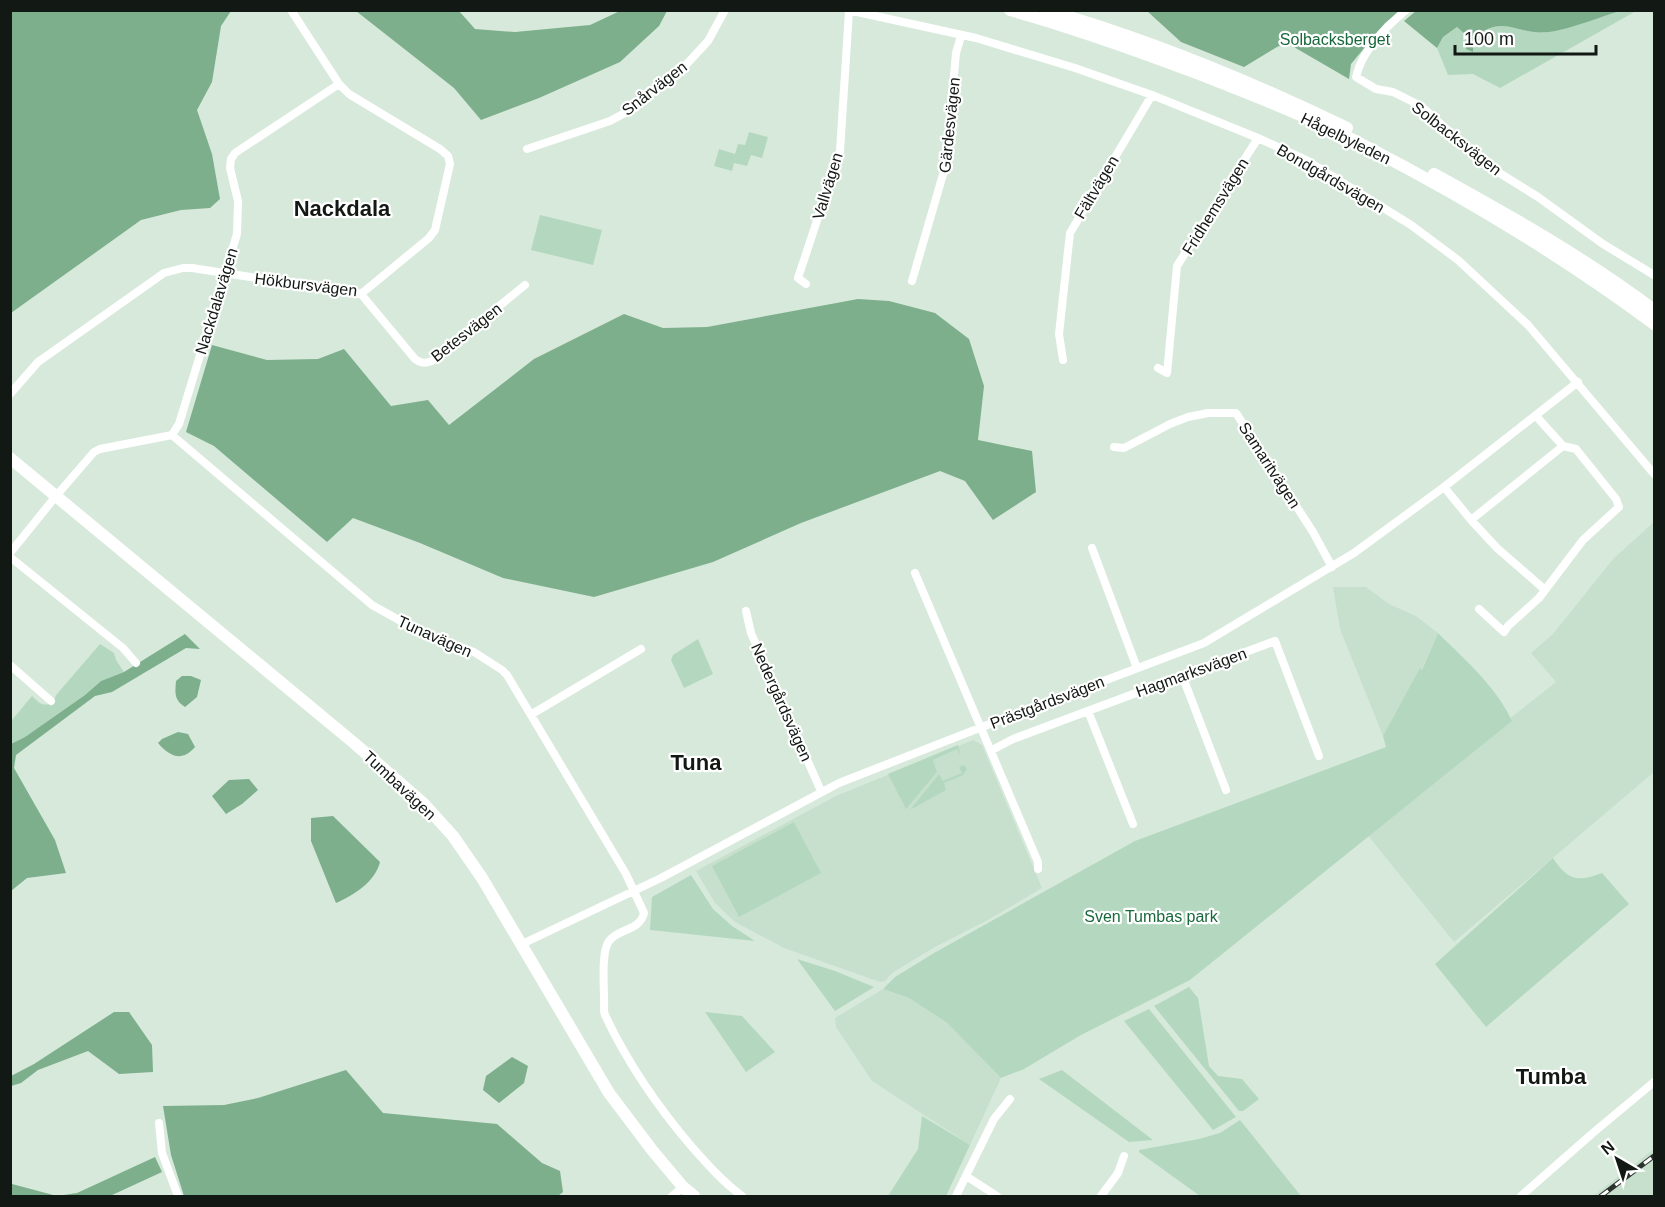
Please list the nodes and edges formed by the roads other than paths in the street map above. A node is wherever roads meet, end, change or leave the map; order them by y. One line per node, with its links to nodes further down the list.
1 (291, 10): 8 (street, Hökbursvägen)
2 (725, 10): 11 (street, Snårvägen)
3 (1010, 10): 19 (main road, Hågelbyleden)
4 (1046, 10): 18 (main road, Hågelbyleden)
5 (1406, 10): 13 (street, Solbacksvägen)
6 (848, 11): 7 (street, Bondgårdsvägen); 15 (street, Vallvägen)
7 (961, 36): 9 (street, Bondgårdsvägen); 14 (street, Gärdesvägen)
8 (339, 84): 12 (street, Nackdalavägen); 17 (street, Hökbursvägen)
9 (1152, 95): 10 (street, Bondgårdsvägen); 20 (street, Fältvägen)
10 (1258, 138): 21 (street, Fridhemsvägen); 22 (street, Bondgårdsvägen)
11 (526, 149)
12 (226, 274): 17 (street, Hökbursvägen); 23 (street, Hökbursvägen); 25 (street, Nackdalavägen)
13 (1654, 275)
14 (912, 281)
15 (806, 284)
16 (525, 285): 17 (street, Betesvägen)
17 (361, 294)
18 (1654, 310)
19 (1654, 324)
20 (1063, 360)
21 (1158, 368)
22 (1578, 382): 24 (street, Prästgårdsvägen); 29 (street, Bondgårdsvägen)
23 (10, 394)
24 (1536, 416): 26 (street); 30 (street, Prästgårdsvägen)
25 (172, 435): 31 (street); 47 (street, Tunavägen)
26 (1563, 446): 32 (street); 37 (street)
27 (1114, 447): 35 (street, Samaritvägen)
28 (10, 458): 31 (main road, Tumbavägen)
29 (1654, 474)
30 (1444, 487): 32 (street); 35 (street, Prästgårdsvägen)
31 (56, 495): 34 (street); 56 (main road, Tumbavägen)
32 (1471, 520): 37 (street)
33 (1092, 548): 43 (street)
34 (10, 555): 41 (street)
35 (1332, 567): 43 (street, Prästgårdsvägen)
36 (915, 573): 48 (street)
37 (1544, 590): 38 (street)
38 (1479, 609)
39 (747, 611): 52 (street, Nedergårdsvägen)
40 (641, 650): 47 (street)
41 (136, 663)
42 (10, 665): 45 (street)
43 (1137, 668): 48 (street, Prästgårdsvägen)
44 (1182, 675): 46 (street, Hagmarksvägen); 50 (street, Hagmarksvägen); 51 (street)
45 (51, 701)
46 (1088, 711): 49 (street, Hagmarksvägen); 53 (street)
47 (532, 714): 55 (street, Tunavägen)
48 (982, 727): 49 (street); 52 (street, Prästgårdsvägen)
49 (992, 750): 54 (street)
50 (1319, 756)
51 (1226, 790)
52 (821, 791): 55 (street, Prästgårdsvägen)
53 (1133, 824)
54 (1038, 869)
55 (634, 892): 56 (street, Prästgårdsvägen); 66 (street)
56 (520, 945): 62 (main road, Tumbavägen)
57 (1654, 1082): 70 (street)
58 (1010, 1100): 61 (street)
59 (159, 1123): 63 (street)
60 (1124, 1156): 69 (street)
61 (966, 1176): 67 (street); 68 (street)
62 (683, 1187): 64 (street); 65 (main road, Tumbavägen)
63 (178, 1197)
64 (672, 1197)
65 (694, 1197)
66 (742, 1197)
67 (956, 1197)
68 (998, 1197)
69 (1101, 1197)
70 (1521, 1197)

